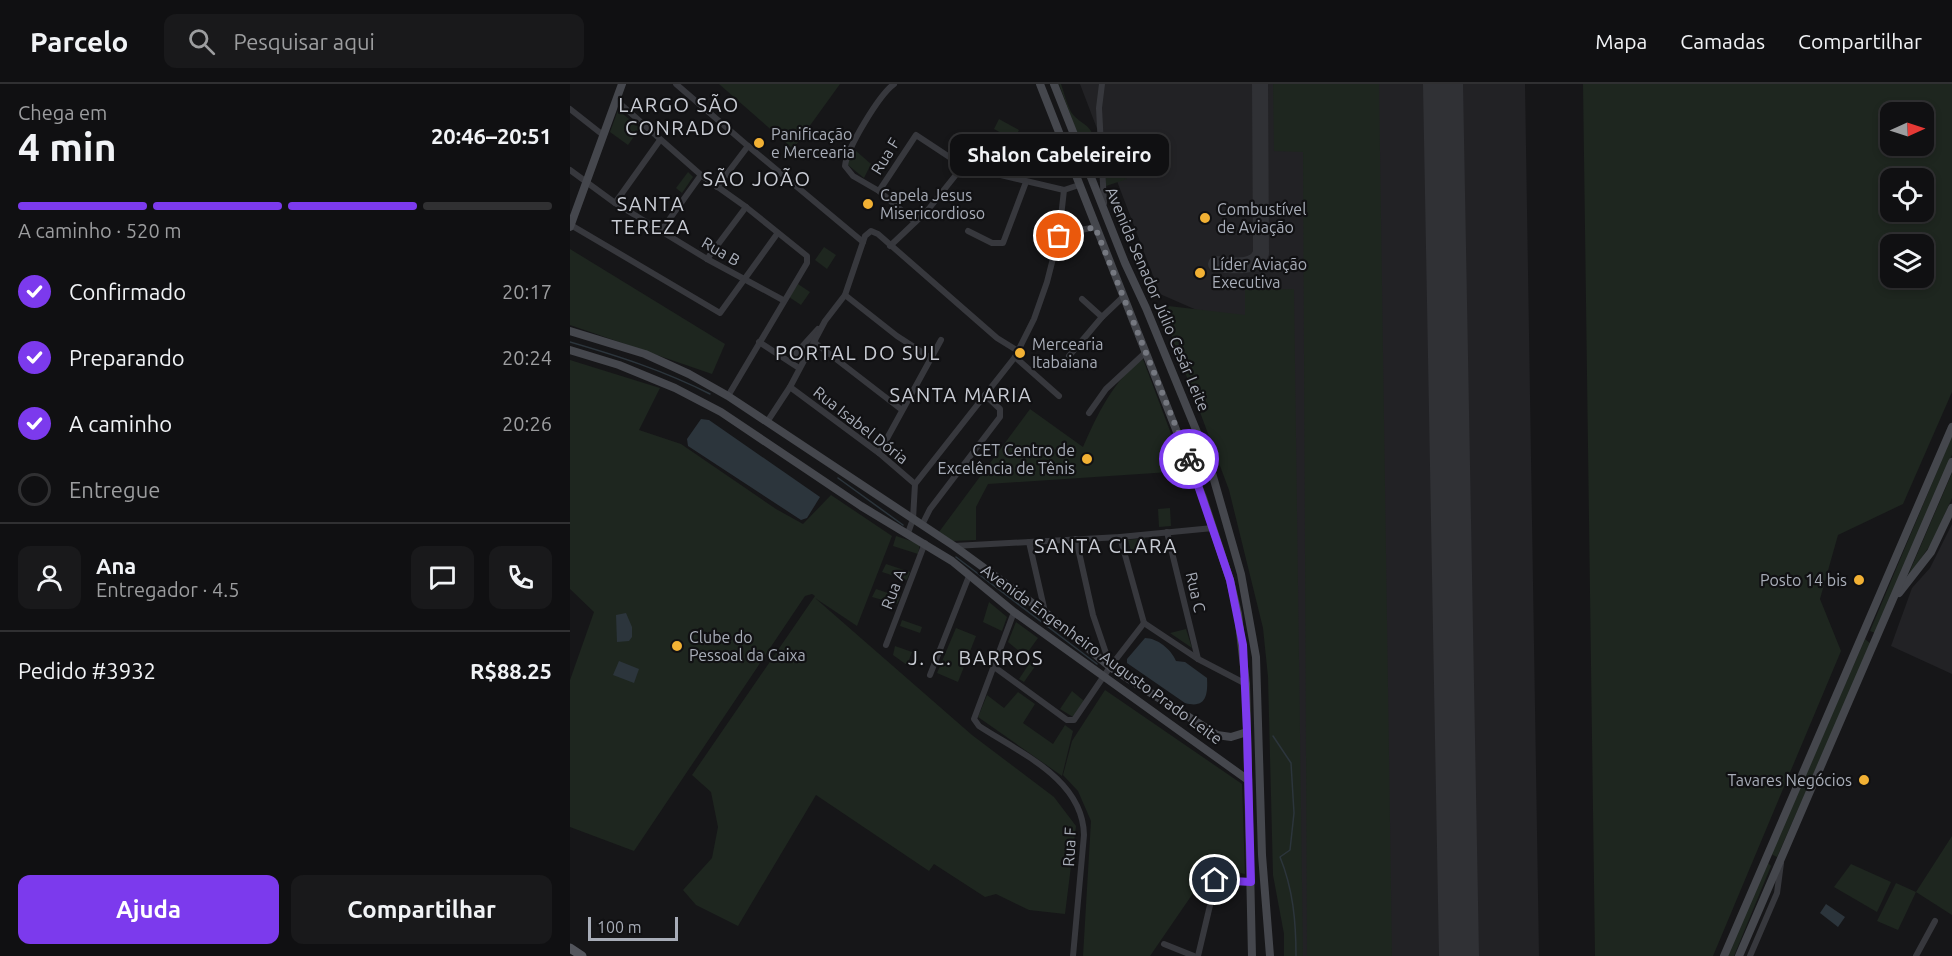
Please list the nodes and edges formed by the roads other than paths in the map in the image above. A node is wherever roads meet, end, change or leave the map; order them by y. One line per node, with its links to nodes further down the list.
1 (676, 84): 14 (street)
2 (894, 84): 10 (street)
3 (1040, 84): 21 (main road, Avenida Senador Júlio Cesár Leite)
4 (1054, 84): 12 (main road, Avenida Senador Júlio Cesár Leite)
5 (620, 85): 7 (main road)
6 (1103, 86): 15 (street)
7 (617, 100): 11 (main road); 13 (street)
8 (570, 108): 11 (street)
9 (856, 124): 10 (street)
10 (862, 129): 24 (street)
11 (603, 135): 19 (main road)
12 (1076, 139): 15 (street); 27 (main road, Avenida Senador Júlio Cesár Leite)
13 (660, 140): 18 (street); 25 (street)
14 (748, 146): 22 (street); 35 (street)
15 (1101, 147): 27 (street)
16 (963, 166): 20 (street); 24 (street, Rua F); 28 (street)
17 (570, 170): 19 (street, Rua B)
18 (701, 175): 22 (street); 31 (street)
19 (586, 183): 25 (street, Rua B); 29 (main road)
20 (1026, 183): 23 (street); 32 (street)
21 (1079, 185): 23 (street); 30 (main road, Avenida Senador Júlio Cesár Leite)
22 (717, 187): 26 (street)
23 (1064, 190): 34 (street)
24 (879, 191): 28 (street)
25 (615, 203): 31 (street, Rua B)
26 (746, 207): 33 (street); 37 (street)
27 (1105, 213): 56 (main road, Avenida Senador Júlio Cesár Leite)
28 (915, 222): 36 (street)
29 (570, 226): 38 (street)
30 (1095, 227): 34 (street); 40 (main road, Avenida Senador Júlio Cesár Leite)
31 (662, 231): 37 (street, Rua B)
32 (968, 231)
33 (777, 234): 38 (street); 42 (street)
34 (1059, 236): 51 (street)
35 (863, 242): 36 (street); 39 (street)
36 (890, 246): 51 (street)
37 (707, 259): 38 (street, Rua B)
38 (743, 280): 42 (street, Rua B)
39 (845, 295): 44 (street); 53 (street)
40 (1124, 296): 43 (street); 50 (main road, Avenida Senador Júlio Cesár Leite)
41 (1082, 299): 43 (street)
42 (783, 300): 47 (street)
43 (1102, 317): 52 (street)
44 (825, 321): 48 (street); 54 (street)
45 (570, 331): 60 (main road, Avenida Engenheiro Augusto Prado Leite)
46 (941, 340): 53 (street)
47 (759, 342): 54 (street); 60 (street)
48 (814, 342): 55 (street); 64 (street)
49 (570, 350): 76 (main road, Avenida Engenheiro Augusto Prado Leite)
50 (1146, 352): 58 (main road, Avenida Senador Júlio Cesár Leite); 65 (street)
51 (1017, 354): 59 (street); 61 (street)
52 (1070, 356)
53 (931, 358): 64 (street)
54 (789, 361): 55 (street)
55 (799, 368): 57 (street)
56 (1177, 383): 58 (main road); 62 (main road, Avenida Senador Júlio Cesár Leite)
57 (790, 387): 66 (street); 68 (street, Rua Isabel Dória)
58 (1159, 387): 63 (main road, Avenida Senador Júlio Cesár Leite)
59 (985, 395): 70 (street); 73 (street)
60 (728, 396): 66 (main road, Avenida Engenheiro Augusto Prado Leite)
61 (1059, 396)
62 (1186, 403): 63 (main road); 110 (main road, Avenida Senador Júlio Cesár Leite)
63 (1168, 407): 74 (main road, Avenida Senador Júlio Cesár Leite)
64 (902, 410): 68 (street)
65 (1089, 413)
66 (766, 422): 72 (main road, Avenida Engenheiro Augusto Prado Leite)
67 (1952, 427): 87 (main road)
68 (879, 453): 70 (street, Rua Isabel Dória)
69 (1952, 462): 83 (main road)
70 (915, 484): 72 (street)
71 (1952, 508): 83 (main road)
72 (914, 519): 73 (main road, Avenida Engenheiro Augusto Prado Leite); 76 (street)
73 (922, 525): 81 (main road, Avenida Engenheiro Augusto Prado Leite)
74 (1213, 528): 75 (street); 95 (main road, Avenida Senador Júlio Cesár Leite)
75 (1167, 532): 77 (street); 90 (street, Rua C)
76 (908, 533): 80 (main road, Avenida Engenheiro Augusto Prado Leite)
77 (1120, 537): 78 (street); 86 (street)
78 (1076, 539): 79 (street); 92 (street)
79 (1029, 542): 81 (street); 85 (street)
80 (925, 543): 82 (main road, Avenida Engenheiro Augusto Prado Leite); 89 (street, Rua A)
81 (954, 546): 85 (main road, Avenida Engenheiro Augusto Prado Leite)
82 (969, 576): 84 (main road, Avenida Engenheiro Augusto Prado Leite); 93 (street)
83 (1891, 602): 88 (main road)
84 (1014, 612): 91 (street); 94 (main road, Avenida Engenheiro Augusto Prado Leite)
85 (1046, 614): 92 (main road, Avenida Engenheiro Augusto Prado Leite)
86 (1144, 623): 90 (street); 92 (street)
87 (1864, 630): 88 (main road); 98 (main road)
88 (1878, 636): 99 (main road)
89 (885, 645)
90 (1198, 659): 95 (street)
91 (993, 666): 94 (street); 107 (street, Rua F)
92 (1110, 667): 94 (street); 96 (main road, Avenida Engenheiro Augusto Prado Leite)
93 (930, 675)
94 (1104, 677): 97 (main road, Avenida Engenheiro Augusto Prado Leite)
95 (1246, 684): 96 (main road, Avenida Senador Júlio Cesár Leite)
96 (1247, 732): 97 (main road, Avenida Senador Júlio Cesár Leite)
97 (1248, 780): 100 (main road, Avenida Senador Júlio Cesár Leite)
98 (1766, 857): 99 (main road); 111 (main road)
99 (1780, 863): 102 (main road); 103 (street)
100 (1251, 882): 108 (street); 109 (main road, Avenida Senador Júlio Cesár Leite)
101 (1935, 921): 114 (street)
102 (1751, 930): 103 (street); 112 (main road)
103 (1760, 934): 113 (street)
104 (1164, 944): 108 (street)
105 (570, 948): 106 (main road)
106 (582, 956)
107 (1073, 956)
108 (1196, 956)
109 (1252, 956)
110 (1270, 956)
111 (1724, 956)
112 (1739, 956)
113 (1750, 956)
114 (1916, 956)

